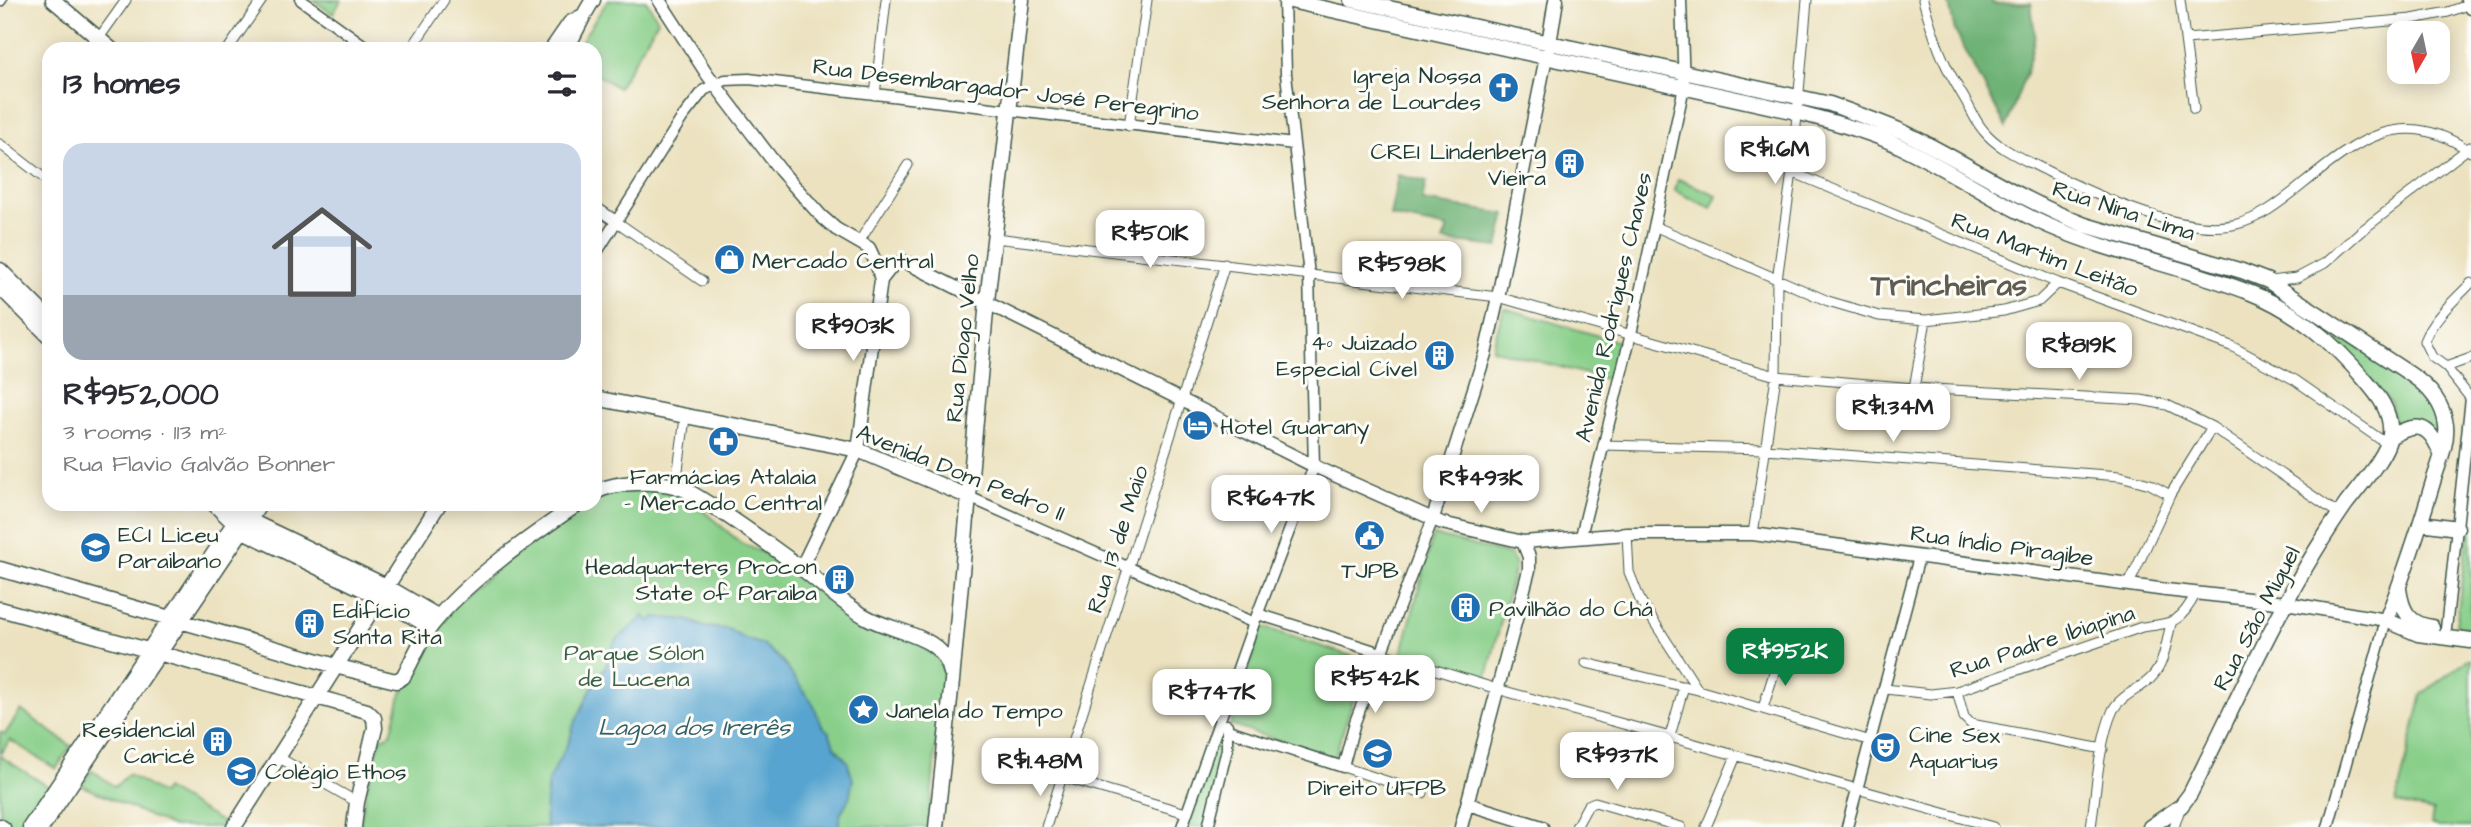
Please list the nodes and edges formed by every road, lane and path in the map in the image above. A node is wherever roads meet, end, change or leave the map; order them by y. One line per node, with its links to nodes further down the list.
1 (53, 0): 20 (main road)
2 (126, 0): 20 (street)
3 (262, 0): 23 (street)
4 (301, 0): 24 (street)
5 (444, 0): 25 (street)
6 (593, 0): 19 (main road)
7 (659, 0): 31 (main road)
8 (886, 0): 33 (street)
9 (1021, 0): 36 (main road, Rua Diogo Velho)
10 (1147, 0): 38 (street)
11 (1285, 0): 29 (main road, Rua Nina Lima); 40 (street)
12 (1352, 0): 28 (main road, Rua Nina Lima)
13 (1556, 0): 28 (main road)
14 (1681, 0): 30 (street)
15 (1807, 0): 34 (street)
16 (1923, 0): 41 (street)
17 (2180, 0): 21 (street)
18 (2468, 5): 21 (street)
19 (581, 17): 26 (main road); 27 (main road)
20 (99, 38): 22 (main road)
21 (2186, 39): 35 (street)
22 (103, 42)
23 (233, 42)
24 (359, 42)
25 (416, 42)
26 (557, 42)
27 (571, 42)
28 (1549, 42): 29 (main road); 30 (main road, Rua Nina Lima)
29 (1546, 57): 32 (main road, Rua Nina Lima); 61 (main road)
30 (1684, 72): 32 (street, Avenida Rodrigues Chaves); 34 (main road, Rua Nina Lima)
31 (714, 83): 33 (street, Rua Desembargador José Peregrino); 46 (street); 49 (main road)
32 (1684, 87): 37 (main road, Rua Nina Lima); 47 (street, Avenida Rodrigues Chaves)
33 (875, 95): 36 (street, Rua Desembargador José Peregrino)
34 (1798, 96): 37 (street); 57 (main road, Rua Nina Lima)
35 (2194, 109)
36 (1009, 112): 38 (street, Rua Desembargador José Peregrino); 48 (main road, Rua Diogo Velho)
37 (1796, 112): 43 (street); 76 (main road, Rua Nina Lima)
38 (1129, 126): 40 (street, Rua Desembargador José Peregrino)
39 (0, 144): 44 (street)
40 (1294, 144): 53 (street)
41 (2470, 149): 57 (street)
42 (908, 164): 49 (street)
43 (1792, 172): 54 (street); 59 (street, Rua Martim Leitão)
44 (42, 177)
45 (602, 212): 46 (street)
46 (617, 222): 50 (street); 55 (street)
47 (1654, 226): 54 (street); 66 (street, Avenida Rodrigues Chaves)
48 (995, 238): 51 (street); 62 (main road, Rua Diogo Velho)
49 (859, 242): 56 (main road)
50 (602, 245)
51 (1225, 264): 53 (street); 71 (street, Rua 13 de Maio)
52 (0, 270): 63 (main road)
53 (1309, 275): 61 (street); 81 (street)
54 (1777, 280): 64 (street); 69 (street)
55 (702, 281)
56 (881, 281): 62 (main road, Rua Índio Piragibe); 79 (main road)
57 (2268, 281): 80 (main road, Rua Nina Lima)
58 (2471, 283): 68 (street)
59 (2058, 284): 64 (street); 76 (street, Rua Martim Leitão)
60 (0, 287): 65 (main road)
61 (1499, 297): 66 (street); 90 (main road)
62 (987, 301): 71 (main road, Rua Índio Piragibe); 85 (main road, Rua Diogo Velho)
63 (42, 312)
64 (1926, 320): 70 (street)
65 (42, 329)
66 (1631, 334): 69 (street); 77 (street, Avenida Rodrigues Chaves)
67 (2471, 358): 68 (street)
68 (2446, 367): 72 (street)
69 (1776, 376): 70 (street); 78 (street)
70 (1914, 388): 75 (street)
71 (1182, 399): 81 (main road, Rua Índio Piragibe); 98 (street, Rua 13 de Maio)
72 (2471, 399): 92 (street)
73 (602, 400): 74 (main road, Avenida Dom Pedro II)
74 (685, 418): 79 (main road, Avenida Dom Pedro II); 82 (street)
75 (2212, 427): 84 (street); 88 (street)
76 (2388, 441): 80 (main road); 88 (main road, Rua São Miguel)
77 (1603, 445): 78 (street); 95 (street, Avenida Rodrigues Chaves)
78 (1765, 449): 84 (street); 94 (street)
79 (858, 450): 85 (main road, Avenida Dom Pedro II); 99 (main road)
80 (2442, 454): 91 (main road, Rua Nina Lima)
81 (1314, 466): 90 (main road, Rua Índio Piragibe); 108 (street)
82 (677, 485): 83 (main road); 99 (main road)
83 (602, 489)
84 (2170, 495): 101 (street)
85 (969, 497): 98 (street, Avenida Dom Pedro II); 120 (main road, Rua Diogo Velho)
86 (434, 511): 103 (main road)
87 (568, 511): 110 (main road)
88 (2339, 514): 105 (main road, Rua São Miguel)
89 (241, 516): 103 (main road); 107 (main road)
90 (1432, 521): 96 (main road, Rua Índio Piragibe); 116 (street)
91 (2421, 523): 92 (main road); 102 (main road, Rua Nina Lima)
92 (2457, 528): 112 (street)
93 (1627, 534): 94 (main road, Rua Índio Piragibe); 95 (main road, Rua Índio Piragibe); 124 (street)
94 (1753, 534): 97 (main road, Rua Índio Piragibe)
95 (1581, 536): 96 (main road, Rua Índio Piragibe)
96 (1523, 542): 123 (main road)
97 (1919, 556): 101 (main road, Rua Índio Piragibe); 122 (street)
98 (1127, 567): 108 (street, Avenida Dom Pedro II); 136 (street, Rua 13 de Maio)
99 (801, 568): 120 (main road)
100 (0, 569): 107 (main road)
101 (2129, 584): 104 (main road, Rua Índio Piragibe)
102 (2399, 588): 109 (main road, Rua Nina Lima); 112 (main road)
103 (382, 591): 110 (main road); 119 (main road)
104 (2196, 593): 105 (main road, Rua Índio Piragibe); 111 (street, Rua Padre Ibiapina)
105 (2286, 603): 109 (main road, Rua Índio Piragibe); 141 (main road, Rua São Miguel)
106 (0, 609): 115 (main road)
107 (176, 618): 115 (main road); 119 (main road)
108 (1256, 619): 116 (street, Avenida Dom Pedro II); 127 (street)
109 (2386, 620): 114 (main road, Rua Índio Piragibe); 163 (street)
110 (434, 622): 119 (main road)
111 (2171, 624): 125 (street, Rua Padre Ibiapina); 132 (street)
112 (2446, 629): 113 (main road)
113 (2471, 632)
114 (2471, 641)
115 (153, 652): 126 (main road); 145 (main road); 146 (main road)
116 (1381, 653): 123 (street); 135 (street)
117 (1778, 660): 128 (street)
118 (1586, 663): 121 (street)
119 (336, 666): 126 (main road)
120 (952, 681): 149 (main road, Rua Diogo Velho)
121 (1684, 686): 124 (street); 130 (street)
122 (1885, 689): 125 (street, Rua Padre Ibiapina); 131 (street)
123 (1497, 690): 130 (street); 140 (main road)
124 (1698, 690): 128 (street)
125 (1957, 691): 132 (street)
126 (318, 696): 134 (main road); 139 (main road)
127 (1225, 708): 129 (street); 142 (street)
128 (1763, 708): 131 (street)
129 (1228, 730): 135 (street); 152 (street)
130 (1670, 736): 133 (street)
131 (1871, 741): 137 (street)
132 (2103, 749): 160 (street)
133 (1737, 756): 137 (street); 157 (street)
134 (278, 757): 139 (street); 147 (main road)
135 (1343, 768): 138 (street)
136 (1063, 777): 142 (street); 150 (street, Rua 13 de Maio)
137 (1858, 788): 158 (street); 159 (street)
138 (1423, 793)
139 (357, 802): 148 (main road)
140 (1468, 804): 153 (main road); 154 (main road)
141 (2181, 806): 161 (main road); 162 (street, Rua São Miguel)
142 (1186, 813): 151 (street)
143 (0, 824): 144 (street)
144 (5, 827)
145 (30, 827)
146 (42, 827)
147 (234, 827)
148 (354, 827)
149 (936, 827)
150 (1046, 827)
151 (1182, 827)
152 (1208, 827)
153 (1461, 827)
154 (1542, 827)
155 (1576, 827): 156 (street)
156 (1681, 827)
157 (1706, 827)
158 (1847, 827)
159 (1994, 827)
160 (2091, 827)
161 (2150, 827)
162 (2174, 827)
163 (2328, 827)

